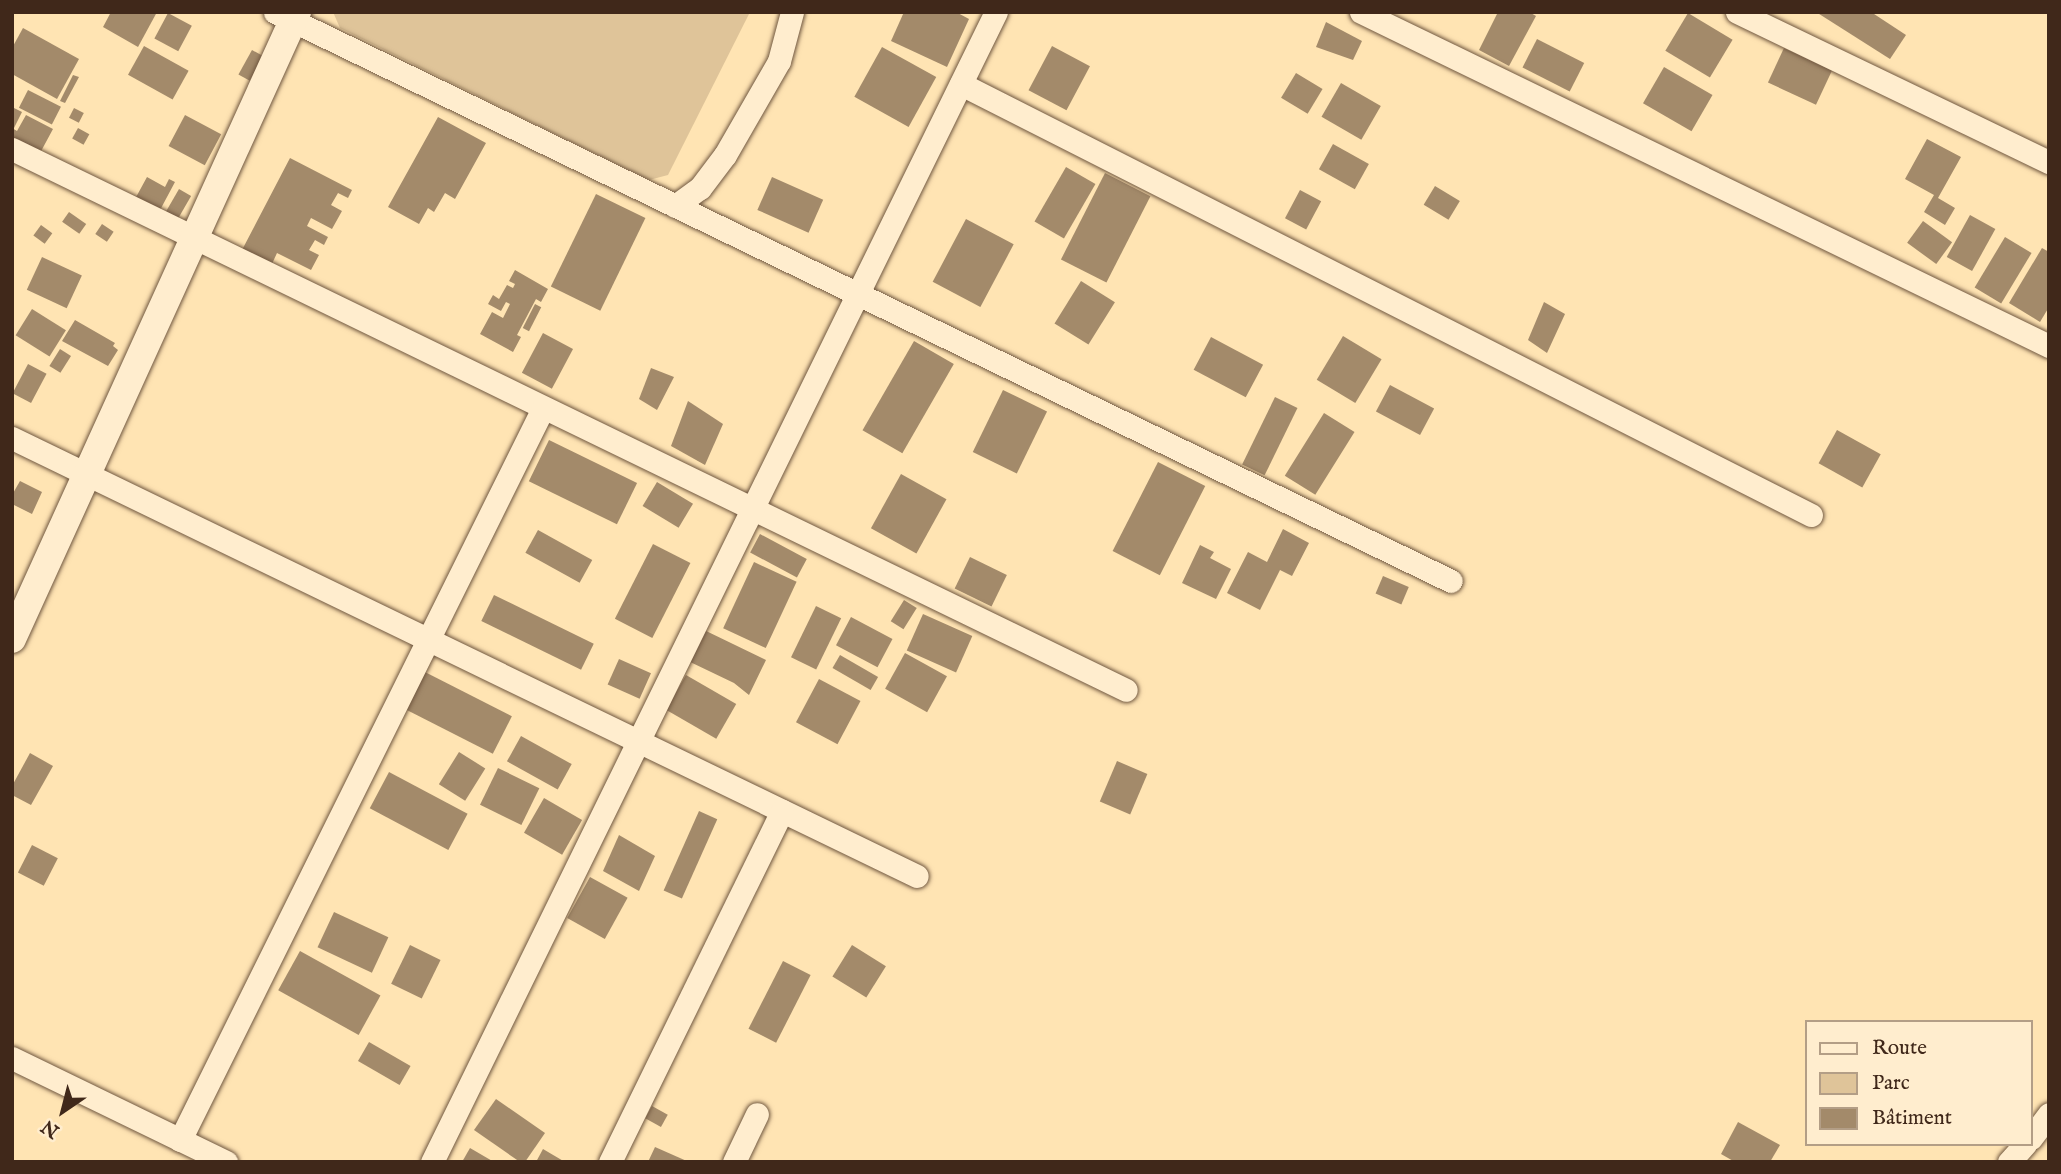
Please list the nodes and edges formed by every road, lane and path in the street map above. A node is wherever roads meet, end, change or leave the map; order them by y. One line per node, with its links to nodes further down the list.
1 (792, 12): 9 (street)
2 (996, 12): 6 (street)
3 (1361, 12): 12 (street)
4 (1737, 12): 8 (street)
5 (288, 15): 9 (street); 10 (street)
6 (961, 84): 11 (street); 17 (street)
7 (12, 149): 10 (street)
8 (2049, 162)
9 (675, 206): 11 (street)
10 (195, 238): 13 (street); 15 (street)
11 (858, 294): 16 (street); 18 (street)
12 (2049, 346)
13 (543, 408): 16 (street); 20 (street)
14 (12, 439): 15 (street)
15 (88, 475): 19 (street); 20 (street)
16 (752, 509): 21 (street); 22 (street)
17 (1811, 515)
18 (1451, 581)
19 (12, 639)
20 (428, 640): 22 (street); 29 (street)
21 (1126, 691)
22 (638, 741): 23 (street); 32 (street)
23 (782, 811): 24 (street); 33 (street)
24 (917, 876)
25 (12, 1058): 29 (street)
26 (757, 1114): 34 (street)
27 (2049, 1114): 28 (street)
28 (2033, 1135)
29 (180, 1140): 31 (street)
30 (2023, 1146): 35 (street)
31 (226, 1162)
32 (432, 1162)
33 (610, 1162)
34 (734, 1162)
35 (2008, 1162)

